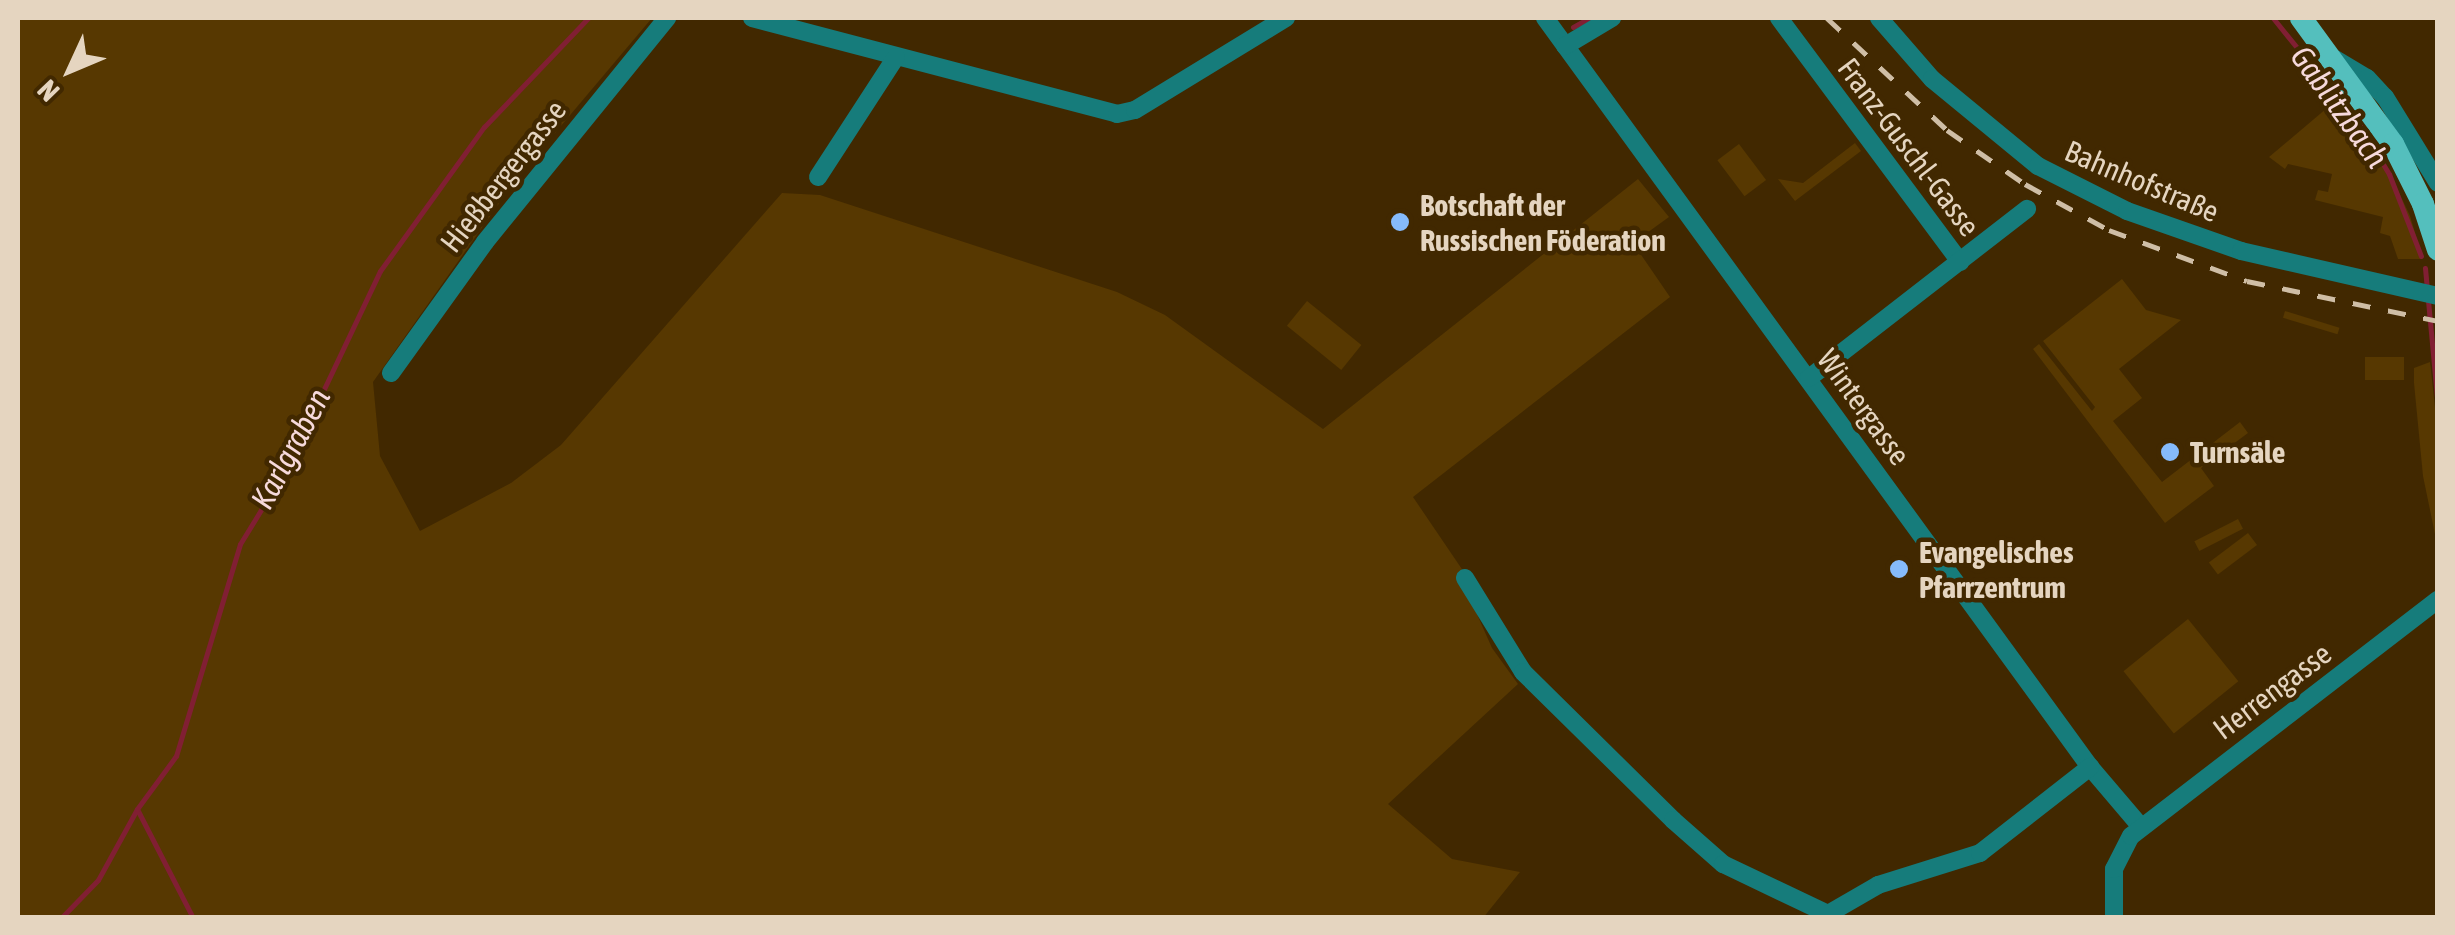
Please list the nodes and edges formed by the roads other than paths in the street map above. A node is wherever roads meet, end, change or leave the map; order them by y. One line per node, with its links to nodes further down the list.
1 (666, 18): 18 (street, Hießbergergasse)
2 (752, 18): 10 (street)
3 (1286, 18): 10 (street)
4 (1545, 18): 9 (street, Wintergasse)
5 (1612, 18): 9 (street)
6 (1779, 18): 16 (street, Franz-Guschl-Gasse)
7 (1879, 18): 17 (street, Bahnhofstraße)
8 (2301, 18): 11 (main road)
9 (1565, 46): 19 (street, Wintergasse)
10 (896, 57): 12 (street)
11 (2334, 59): 13 (street); 15 (main road)
12 (818, 177)
13 (2438, 183)
14 (2027, 209): 16 (street)
15 (2438, 250)
16 (1960, 262): 19 (street)
17 (2438, 296)
18 (391, 373)
19 (1810, 378): 22 (street, Wintergasse)
20 (1465, 578): 24 (street)
21 (2436, 603): 23 (street, Herrengasse)
22 (2090, 767): 23 (street, Wintergasse); 24 (street)
23 (2141, 827): 25 (street, Herrengasse)
24 (1829, 916)
25 (2114, 918)

